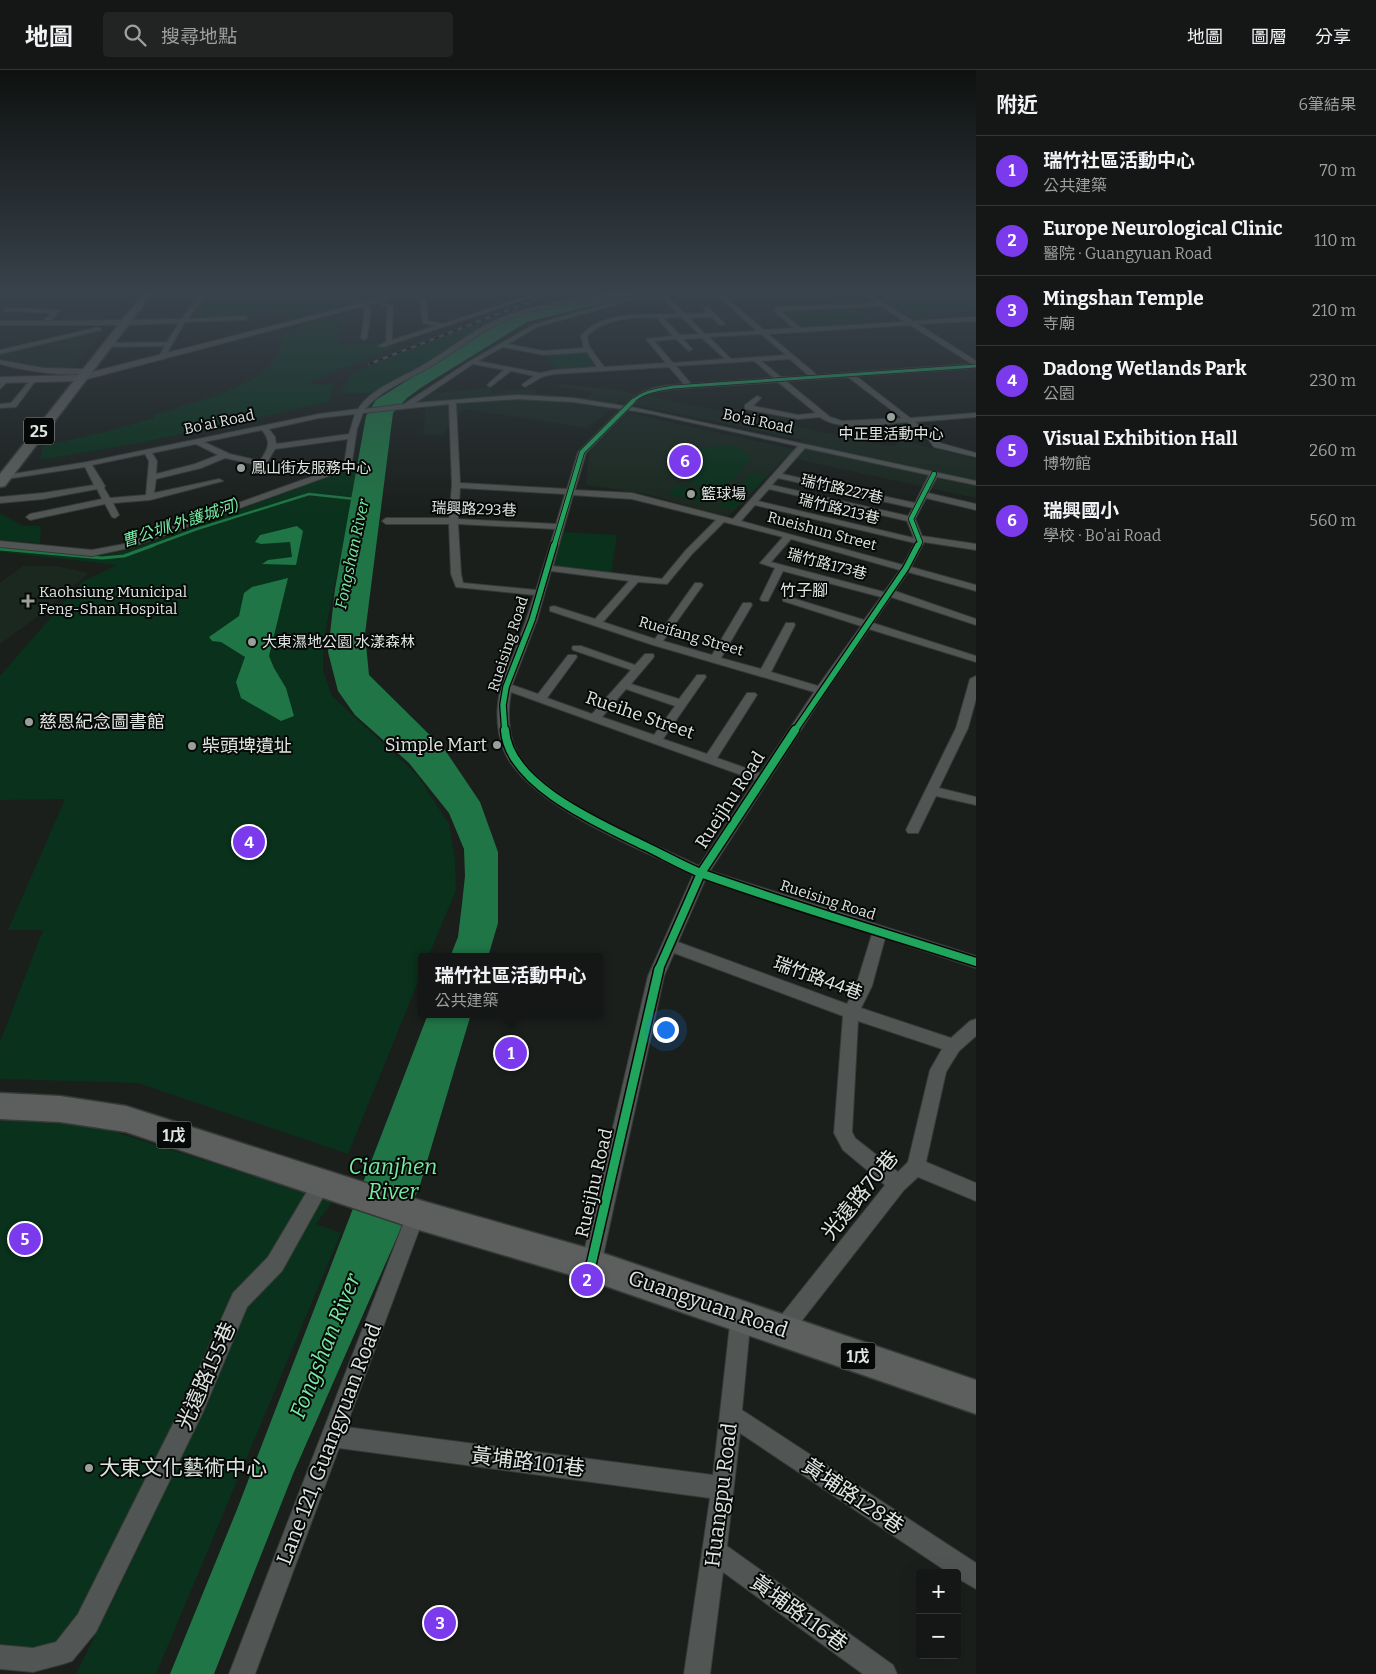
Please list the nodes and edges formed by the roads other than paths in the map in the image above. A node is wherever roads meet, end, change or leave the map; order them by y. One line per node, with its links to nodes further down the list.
1 (8, 365): 19 (street)
2 (90, 365): 19 (main road, 25)
3 (128, 365): 19 (street)
4 (429, 365): 34 (street)
5 (468, 365): 32 (street)
6 (487, 365): 17 (street)
7 (547, 365): 21 (street)
8 (571, 365): 18 (street)
9 (599, 365): 18 (street)
10 (658, 365): 18 (street)
11 (671, 365): 28 (street)
12 (700, 365): 13 (street)
13 (705, 365)
14 (761, 365): 24 (street)
15 (800, 365): 22 (street)
16 (976, 365): 20 (street, Rueising Road)
17 (510, 369): 21 (street); 26 (street)
18 (602, 369)
19 (83, 374): 23 (street); 50 (main road, 25)
20 (850, 374): 22 (street, Rueising Road); 37 (street)
21 (540, 375): 27 (street)
22 (815, 377): 24 (street, Rueising Road)
23 (34, 379): 25 (street); 31 (street)
24 (778, 380): 28 (street, Rueising Road); 35 (street)
25 (2, 382)
26 (490, 385)
27 (525, 386)
28 (689, 386): 33 (street, Rueising Road)
29 (757, 398): 35 (street)
30 (452, 401): 32 (street, Bo'ai Road); 33 (street, Bo'ai Road); 53 (street)
31 (4, 406)
32 (404, 406): 34 (street, Bo'ai Road)
33 (627, 408): 41 (street, Bo'ai Road); 56 (street, Rueising Road)
34 (362, 411): 38 (street, Bo'ai Road); 39 (street)
35 (819, 415): 37 (street)
36 (976, 415): 37 (street)
37 (908, 420): 44 (street)
38 (263, 427): 40 (street, Bo'ai Road); 42 (street)
39 (352, 436): 42 (street); 73 (street)
40 (196, 440): 43 (street, Bo'ai Road); 45 (street)
41 (803, 445): 47 (street, Bo'ai Road); 48 (street)
42 (273, 446): 45 (street)
43 (147, 452): 46 (street, Bo'ai Road); 49 (street)
44 (976, 455)
45 (225, 456): 49 (street)
46 (87, 464): 50 (street, Bo'ai Road); 54 (street)
47 (934, 474): 52 (street, Bo'ai Road); 59 (street)
48 (777, 475): 55 (street); 59 (street)
49 (153, 477): 57 (street)
50 (1, 479)
51 (219, 481): 57 (street)
52 (976, 483)
53 (456, 485): 56 (street, Rueishun Street); 67 (street)
54 (101, 486): 58 (street); 60 (street)
55 (767, 486): 61 (street); 66 (street, 瑞竹路227巷)
56 (571, 492): 65 (street, Rueishun Street); 70 (street, Rueising Road)
57 (150, 497): 60 (street)
58 (0, 500)
59 (920, 500): 62 (street); 66 (street)
60 (107, 501): 63 (street); 64 (street)
61 (753, 502): 69 (street); 72 (street, 瑞竹路213巷)
62 (976, 507)
63 (115, 515)
64 (30, 517)
65 (723, 518): 69 (street, Rueishun Street); 78 (street)
66 (911, 519): 72 (street)
67 (454, 520): 68 (street, 瑞興路293巷); 70 (street, 瑞興路293巷); 81 (street)
68 (386, 521)
69 (735, 522): 71 (street, Rueishun Street)
70 (560, 527): 76 (street, Rueising Road)
71 (789, 536): 75 (street, 瑞竹路173巷); 77 (street, Rueishun Street)
72 (919, 540): 74 (street, 瑞竹路213巷); 77 (street, Rueijhu Road)
73 (0, 544)
74 (976, 547)
75 (780, 567): 82 (street, 瑞竹路173巷); 83 (street)
76 (547, 568): 78 (street); 81 (street, Rueising Road)
77 (906, 568): 80 (street, Rueishun Street); 82 (street, Rueijhu Road)
78 (636, 578): 88 (street)
79 (698, 585): 91 (street)
80 (976, 588)
81 (540, 593): 100 (street, Rueising Road)
82 (888, 594): 87 (street, 瑞竹路173巷); 89 (street, Rueijhu Road)
83 (765, 599)
84 (786, 599): 89 (street)
85 (747, 605): 94 (street)
86 (554, 609): 88 (street, Rueifang Street)
87 (976, 622)
88 (596, 623): 91 (street, Rueifang Street)
89 (869, 624): 93 (street); 101 (street, Rueijhu Road)
90 (790, 625): 96 (street)
91 (657, 643): 94 (street, Rueifang Street)
92 (648, 656): 95 (street)
93 (976, 659)
94 (716, 660): 96 (street, Rueifang Street)
95 (637, 669): 99 (street); 103 (street)
96 (764, 674): 101 (street, Rueifang Street)
97 (702, 677): 104 (street)
98 (976, 679): 109 (street)
99 (624, 685): 104 (street); 105 (street)
100 (506, 687): 103 (street, Rueihe Street); 112 (street, Rueising Road)
101 (821, 690): 108 (street, Rueijhu Road)
102 (751, 695): 107 (street)
103 (540, 699): 105 (street, Rueihe Street)
104 (682, 704): 106 (street)
105 (595, 718): 106 (street, Rueihe Street)
106 (656, 739): 107 (street, Rueihe Street)
107 (710, 759): 108 (street, Rueihe Street)
108 (762, 778): 112 (street, Rueijhu Road)
109 (932, 791): 110 (street); 111 (street)
110 (976, 801)
111 (913, 830)
112 (701, 873): 113 (street, Rueising Road); 114 (street, Rueijhu Road)
113 (880, 931): 115 (street, Rueising Road); 116 (street)
114 (670, 944): 116 (street, 瑞竹路44巷); 125 (street, Rueijhu Road)
115 (976, 962)
116 (851, 1012): 118 (street, 瑞竹路44巷); 121 (street)
117 (976, 1026): 118 (street, 光遠路70巷)
118 (953, 1046): 120 (street, 光遠路70巷)
119 (0, 1106): 122 (main road, 1戊)
120 (916, 1167): 121 (street, 光遠路70巷); 123 (street)
121 (898, 1184): 127 (street, 光遠路70巷)
122 (331, 1187): 124 (main road, 1戊); 134 (street, 光遠路155巷)
123 (976, 1192)
124 (412, 1213): 125 (main road, Guangyuan Road / 1戊); 130 (street, Lane 121, Guangyuan Road)
125 (592, 1265): 126 (main road, Guangyuan Road / 1戊)
126 (741, 1315): 127 (main road, Guangyuan Road / 1戊); 129 (street, Huangpu Road)
127 (782, 1330): 128 (main road, Guangyuan Road / 1戊)
128 (976, 1397)
129 (731, 1415): 131 (street, Huangpu Road); 133 (street, 黃埔路128巷)
130 (332, 1436): 131 (street, 黃埔路101巷); 135 (street, Lane 121, Guangyuan Road)
131 (723, 1488): 132 (street, Huangpu Road)
132 (715, 1552): 136 (street, Huangpu Road); 137 (street, 黃埔路116巷)
133 (976, 1577)
134 (0, 1657)
135 (242, 1674)
136 (697, 1674)
137 (884, 1674)

